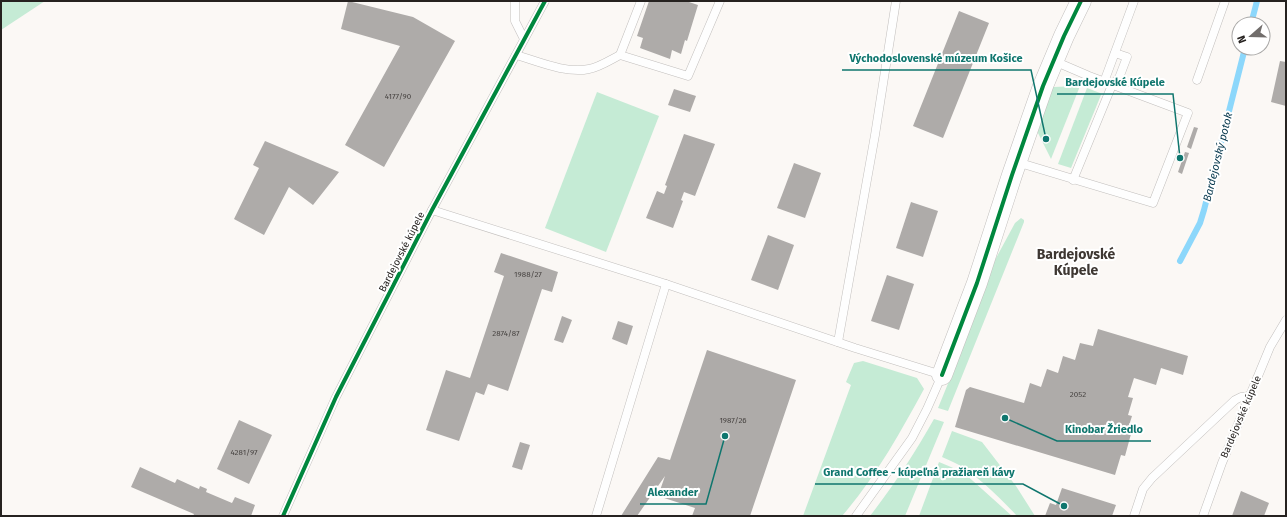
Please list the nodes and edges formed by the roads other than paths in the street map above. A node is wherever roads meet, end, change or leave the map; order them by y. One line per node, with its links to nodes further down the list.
1 (515, 1): 9 (lane)
2 (545, 1): 9 (lane, Bardejovské kúpele)
3 (641, 1): 12 (lane)
4 (720, 1): 12 (lane)
5 (896, 1): 21 (lane)
6 (1081, 1): 13 (street)
7 (1134, 1): 10 (lane)
8 (1224, 1): 14 (lane)
9 (524, 39): 11 (lane, Bardejovské kúpele)
10 (1115, 53): 15 (lane); 15 (lane)
11 (516, 54): 12 (lane); 18 (lane, Bardejovské kúpele)
12 (620, 55)
13 (1053, 61): 15 (lane); 16 (street)
14 (1197, 80)
15 (1108, 83): 17 (lane); 17 (lane)
16 (1016, 162): 17 (lane); 22 (street)
17 (1074, 180)
18 (432, 210): 19 (lane); 24 (lane, Bardejovské kúpele)
19 (666, 284): 21 (lane); 25 (lane)
20 (1286, 320): 23 (lane, Bardejovské kúpele)
21 (838, 342): 22 (lane)
22 (942, 375): 26 (lane)
23 (1250, 396): 27 (lane); 28 (lane, Bardejovské kúpele)
24 (283, 516)
25 (596, 516)
26 (856, 516)
27 (1134, 516)
28 (1203, 516)

